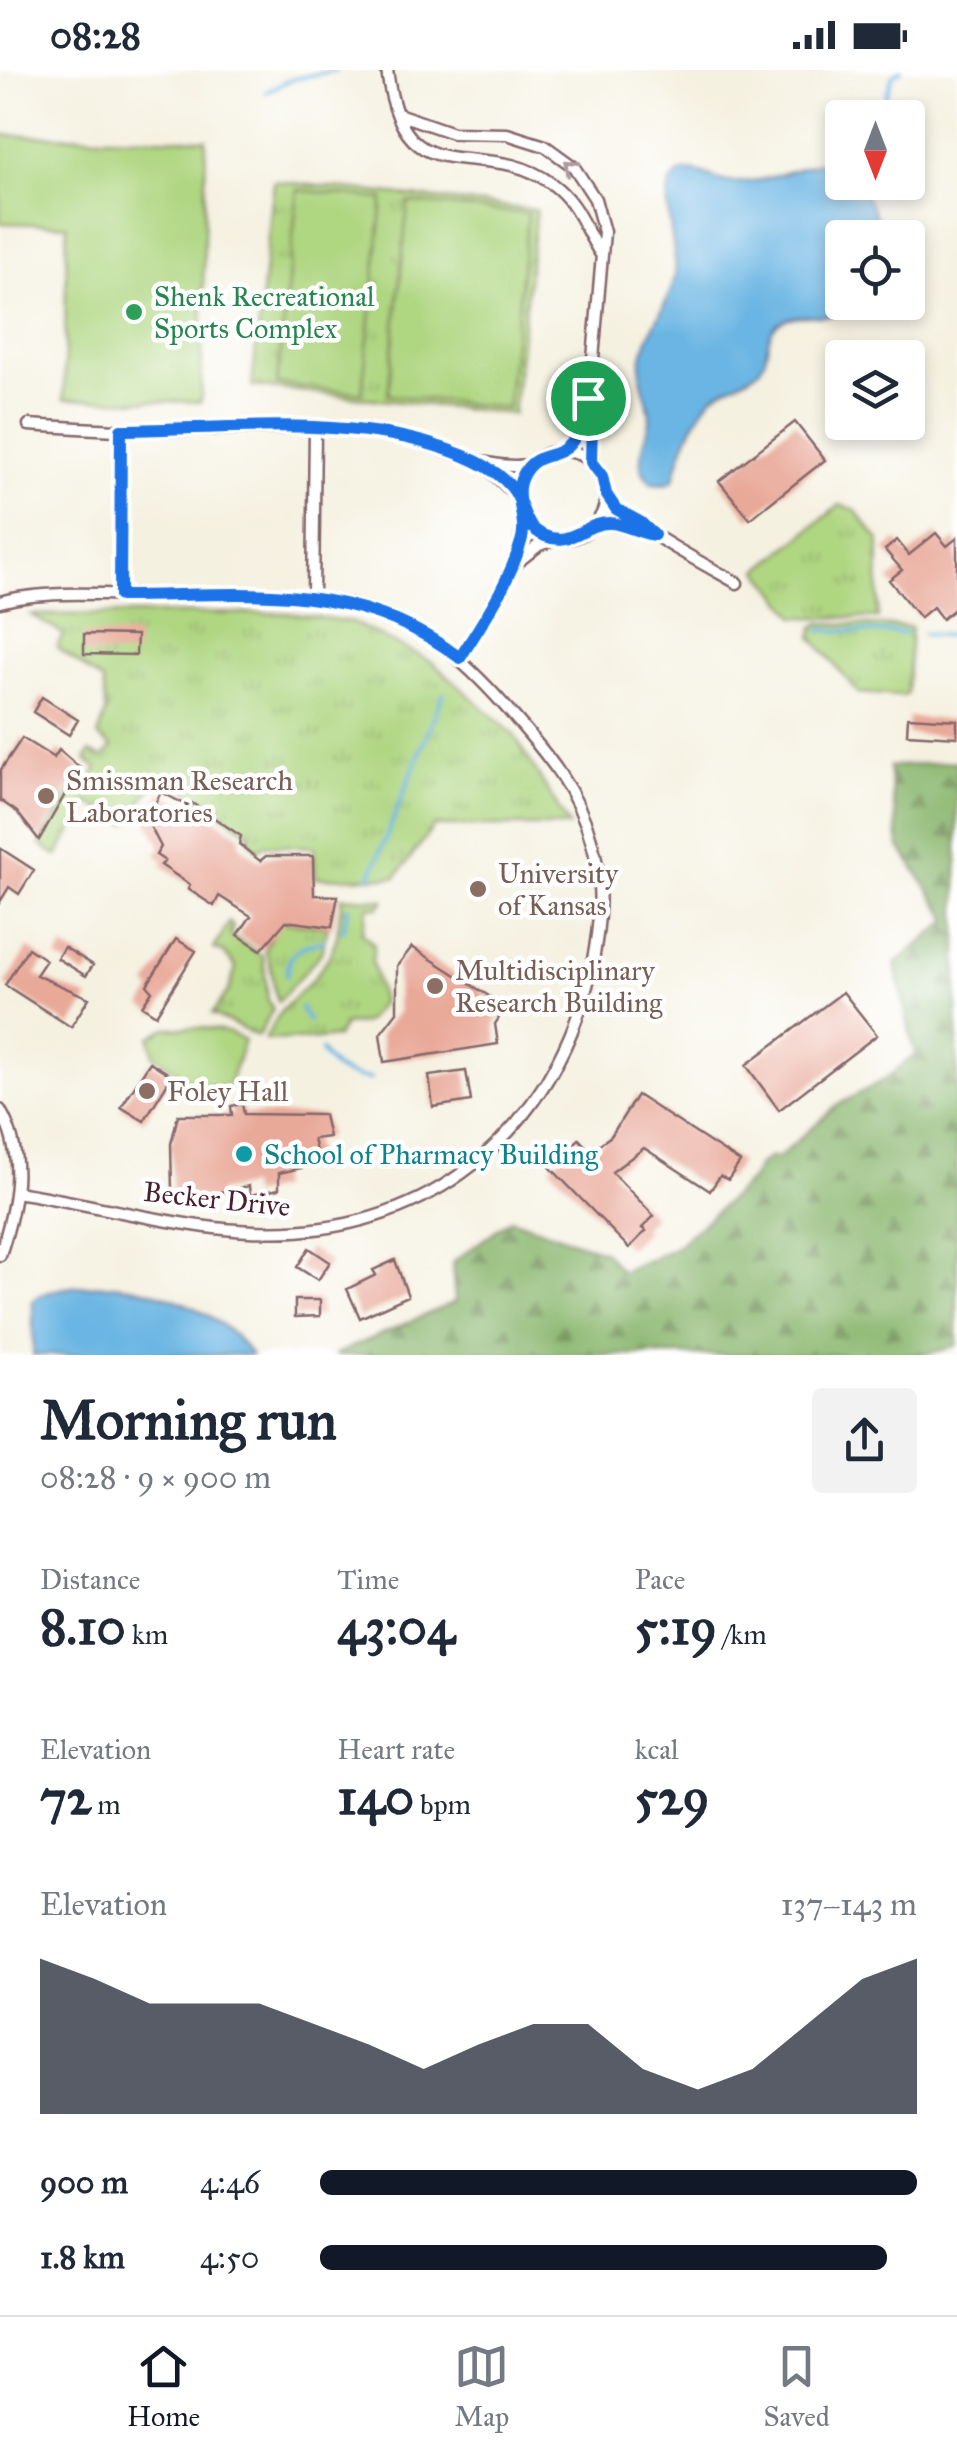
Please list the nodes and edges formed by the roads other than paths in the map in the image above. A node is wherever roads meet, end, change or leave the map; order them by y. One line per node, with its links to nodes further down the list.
1 (387, 70): 2 (street)
2 (398, 114): 3 (street); 3 (street, one-way to 2)
3 (600, 253): 4 (street)
4 (588, 398): 8 (street); 10 (street)
5 (29, 425): 7 (street)
6 (314, 428): 7 (street); 9 (street); 21 (street)
7 (121, 430): 20 (street)
8 (564, 451): 10 (street); 11 (street)
9 (482, 462): 11 (street); 13 (street)
10 (591, 462): 12 (street)
11 (530, 465): 13 (street)
12 (606, 494): 15 (street); 16 (street)
13 (518, 496): 14 (street)
14 (524, 517): 17 (street); 18 (street)
15 (593, 526): 16 (street); 17 (street)
16 (654, 535): 19 (street)
17 (556, 538): 18 (street)
18 (516, 563): 23 (street)
19 (737, 583)
20 (120, 596): 21 (street, Becker Drive); 22 (street, Becker Drive)
21 (313, 597): 23 (street, Becker Drive)
22 (0, 602)
23 (460, 658): 25 (street, Becker Drive)
24 (0, 1110): 25 (street)
25 (16, 1192): 26 (street)
26 (0, 1255)

